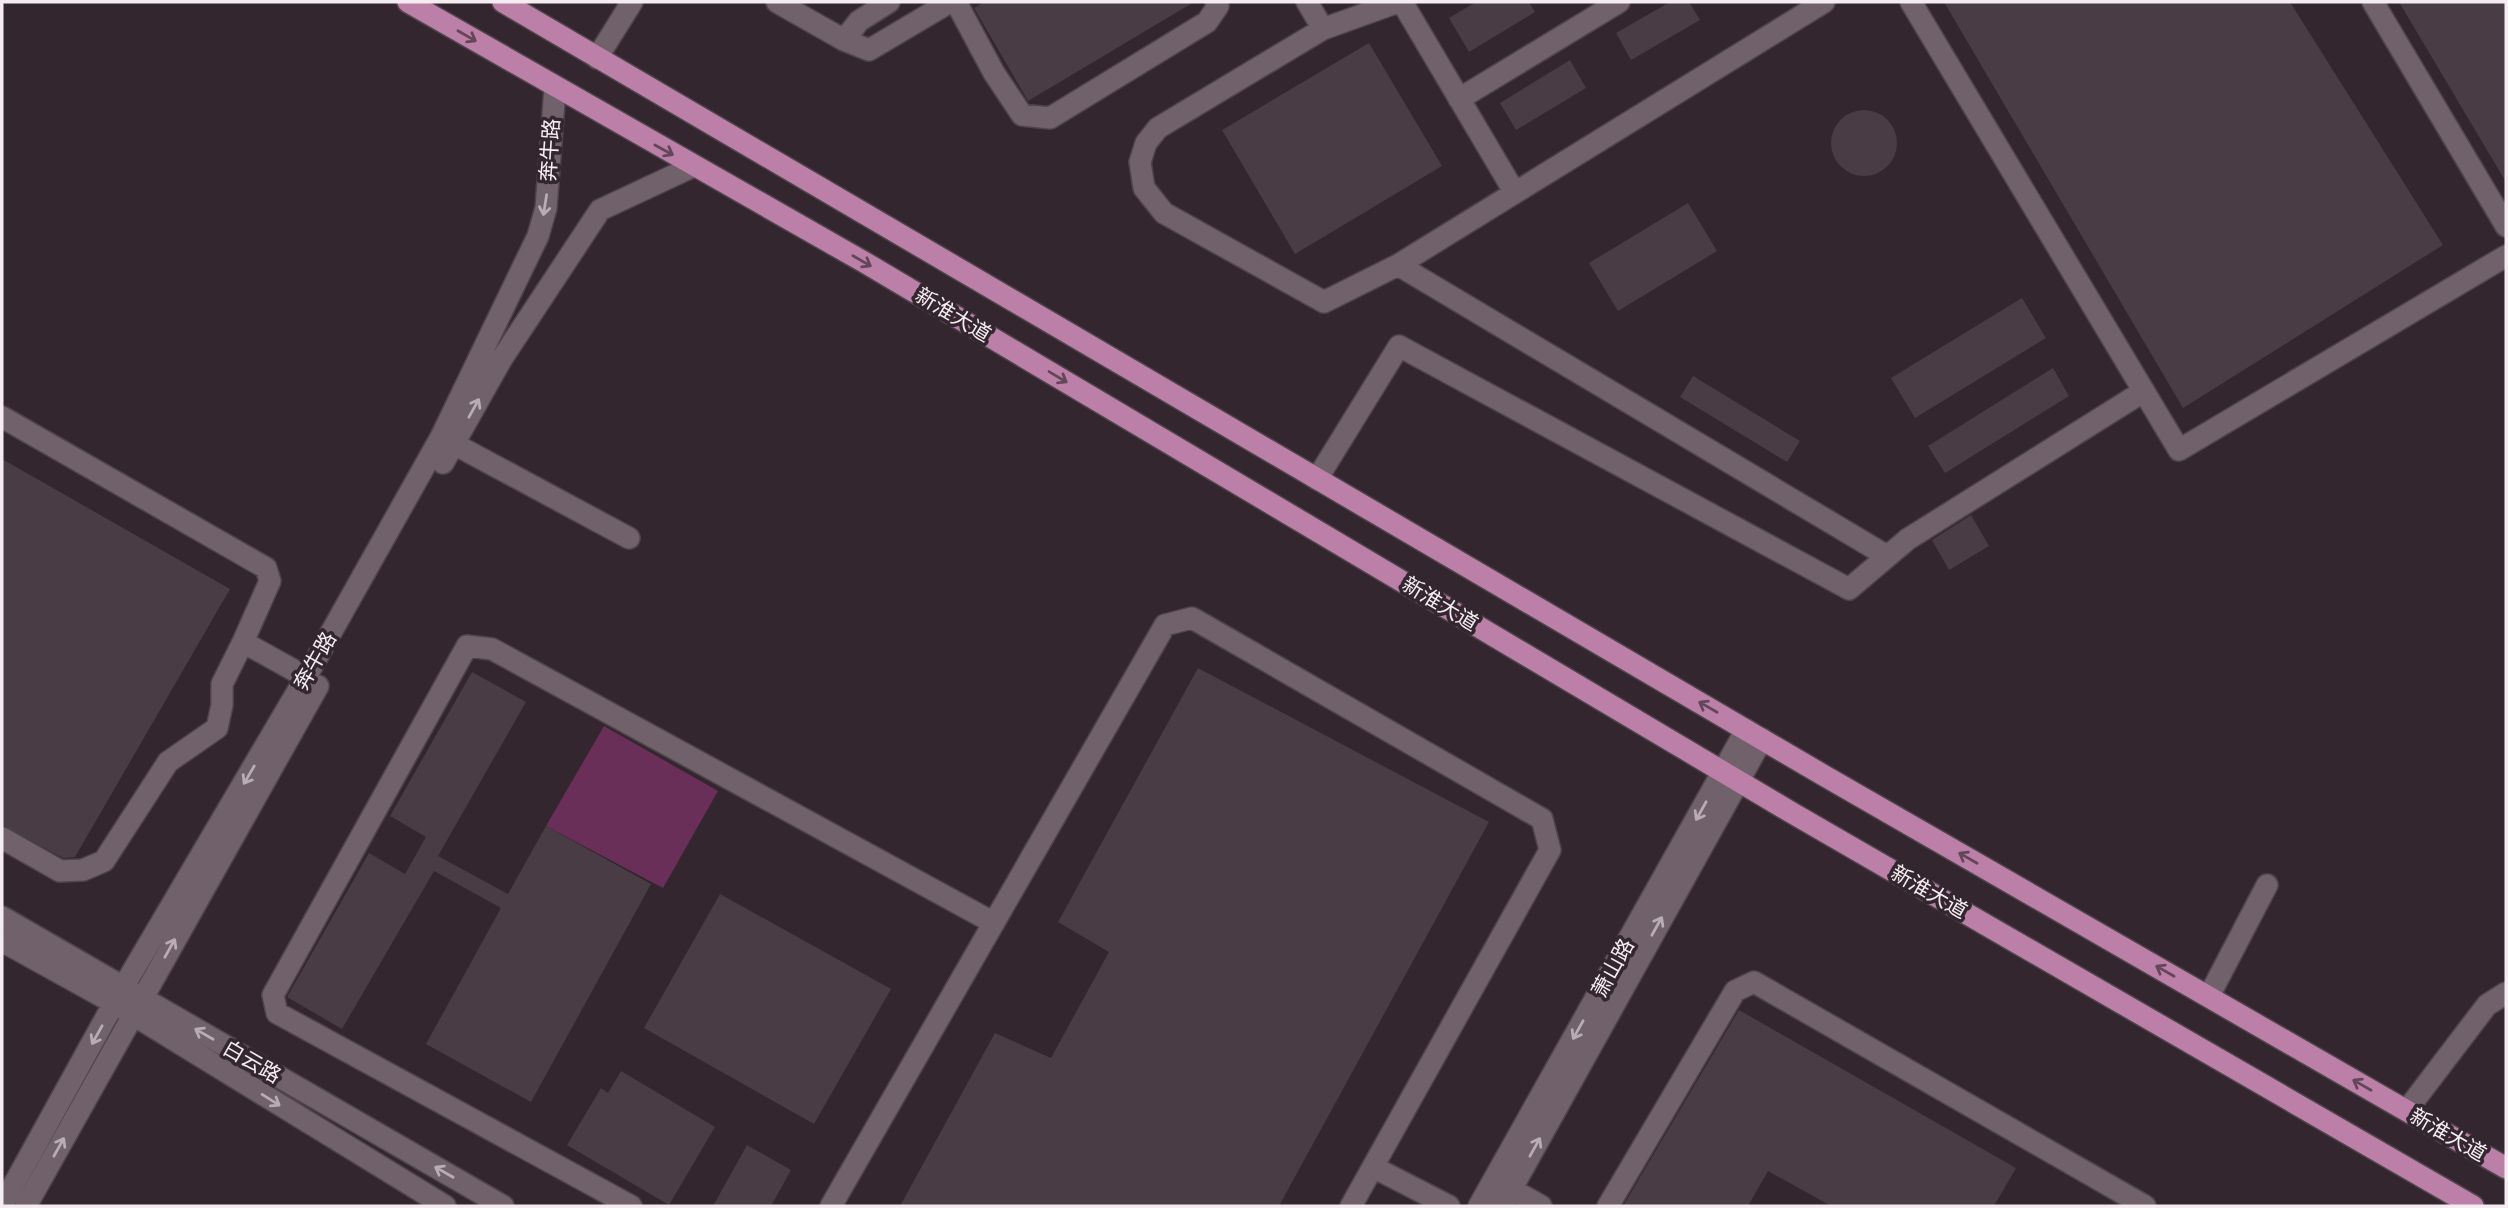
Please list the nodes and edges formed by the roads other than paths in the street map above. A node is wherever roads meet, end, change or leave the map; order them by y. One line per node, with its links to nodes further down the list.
1 (408, 2): 18 (main road, 新淮大道, one-way to 18)
2 (503, 2): 17 (main road, 新淮大道)
3 (632, 2): 17 (street)
4 (777, 2): 16 (street)
5 (889, 2): 16 (street)
6 (950, 2): 16 (street)
7 (956, 2): 8 (street)
8 (1216, 2)
9 (1307, 2): 15 (street)
10 (1400, 2): 15 (street); 19 (street)
11 (1619, 2): 19 (street)
12 (1824, 2): 21 (street)
13 (1911, 2): 25 (street)
14 (2373, 2): 22 (street)
15 (1323, 29): 24 (street)
16 (844, 40)
17 (597, 58): 28 (main road, 新淮大道)
18 (555, 88): 20 (main road, 新淮大道, one-way to 20); 27 (street, 奔牛路, one-way to 27)
19 (1460, 99): 21 (street)
20 (694, 166): 27 (street, 奔牛路, one-way to 20); 34 (main road, 新淮大道, one-way to 34)
21 (1515, 193): 24 (street)
22 (2506, 226)
23 (2506, 256): 25 (street)
24 (1398, 265): 30 (street)
25 (2144, 391): 30 (street)
26 (2, 417): 31 (street)
27 (448, 441): 29 (street); 32 (street, 奔牛路); 42 (street, 奔牛路, one-way to 27)
28 (1317, 479): 30 (street); 33 (main road, 新淮大道, one-way to 28)
29 (629, 538)
30 (1888, 556)
31 (243, 642): 32 (street); 35 (street)
32 (306, 677): 42 (street, 奔牛路, one-way to 42)
33 (1754, 734): 34 (street, 萧山路); 41 (main road, 新淮大道, one-way to 33)
34 (1730, 776): 46 (street, 萧山路, one-way to 34); 55 (street, 萧山路, one-way to 55); 59 (main road, 新淮大道)
35 (2, 838)
36 (2267, 885): 41 (street)
37 (2, 916): 42 (street, 白云路)
38 (994, 923): 44 (street); 51 (street); 52 (street)
39 (2, 941): 42 (street, 白云路)
40 (2505, 995): 43 (street)
41 (2209, 996): 43 (main road, 新淮大道, one-way to 41)
42 (128, 1001): 47 (street, 奔牛路, one-way to 47); 48 (street, 奔牛路, one-way to 42); 49 (street, 白云路, one-way to 49); 50 (street, 白云路, one-way to 42)
43 (2407, 1110): 45 (main road, 新淮大道)
44 (1373, 1167): 53 (street); 54 (street)
45 (2506, 1168)
46 (1506, 1198): 56 (street)
47 (2, 1206)
48 (26, 1206)
49 (445, 1206)
50 (503, 1206)
51 (631, 1206)
52 (831, 1206)
53 (1351, 1206)
54 (1449, 1206)
55 (1479, 1206)
56 (1541, 1206)
57 (1608, 1206): 58 (street)
58 (2145, 1206)
59 (2473, 1206)

